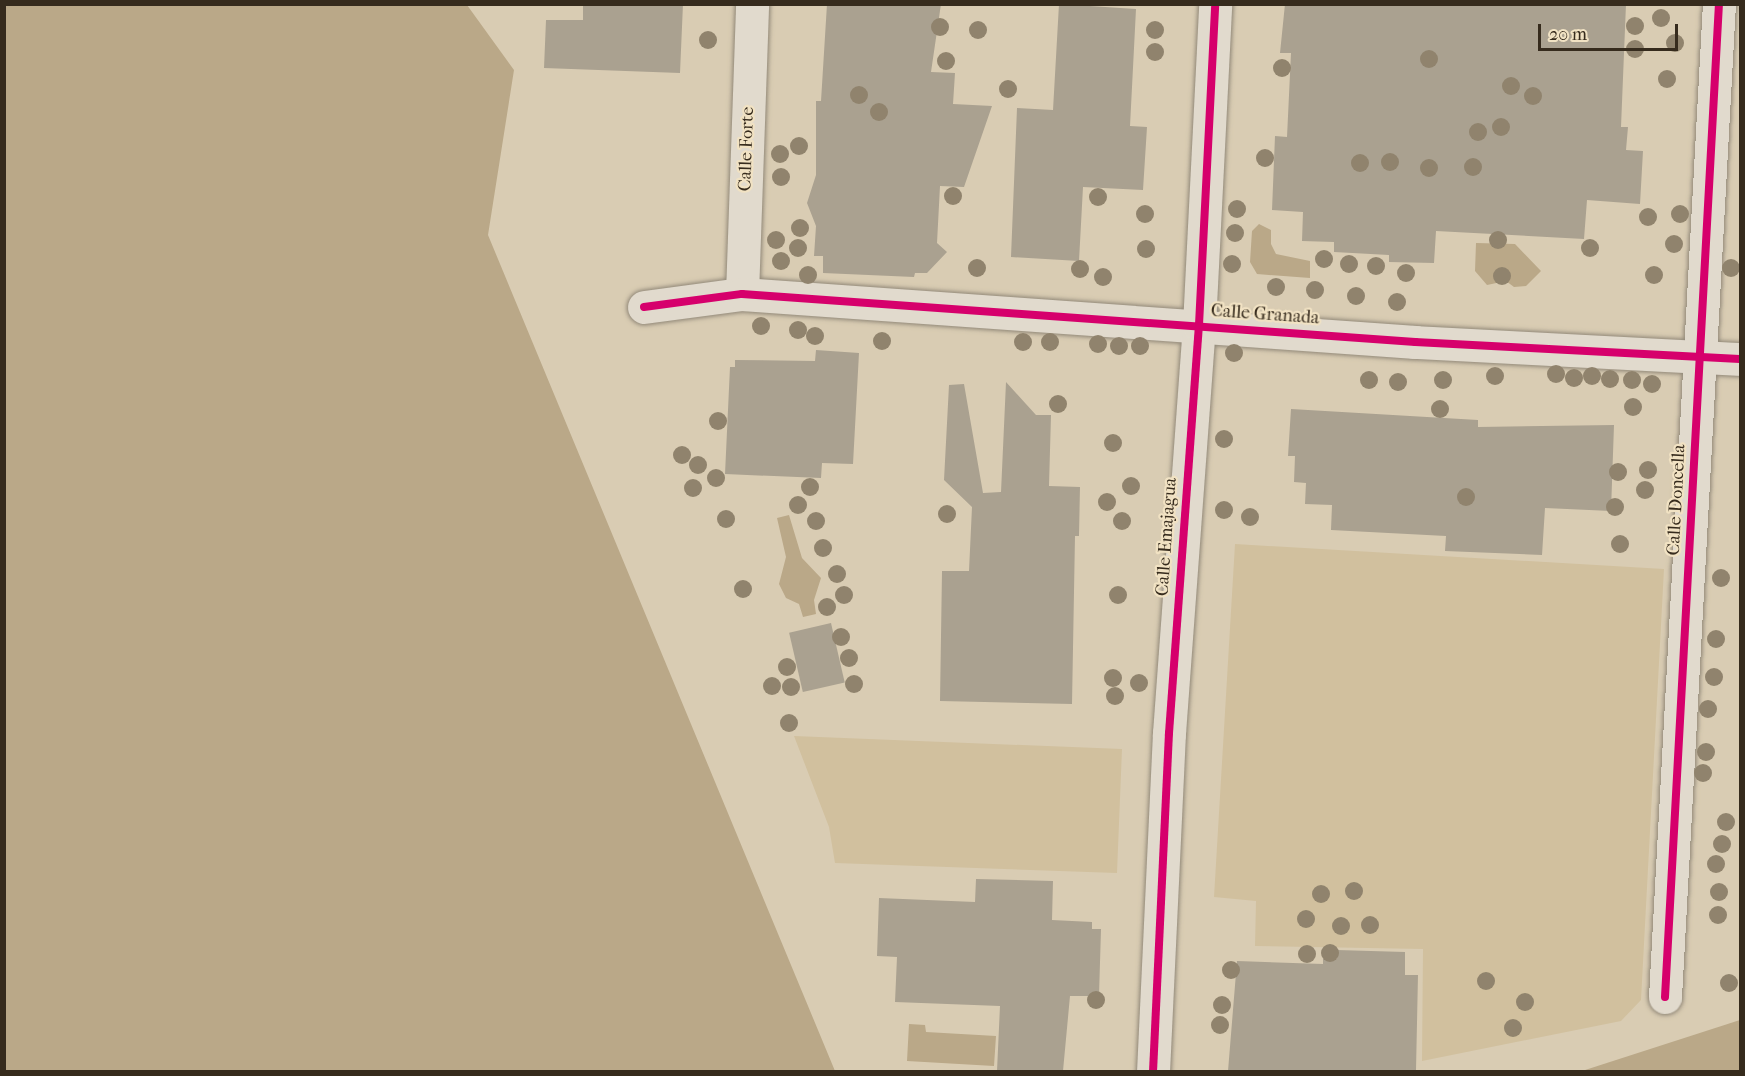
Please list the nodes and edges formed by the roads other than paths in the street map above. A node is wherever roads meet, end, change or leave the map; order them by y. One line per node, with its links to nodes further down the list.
1 (752, 4): 4 (street, Calle Forte)
2 (1215, 4): 6 (street, Calle Emajagua)
3 (1719, 4): 7 (street, Calle Doncella)
4 (742, 294): 5 (street, Calle Granada); 6 (street, Calle Granada)
5 (645, 307)
6 (1199, 325): 7 (street, Calle Granada); 10 (street, Calle Emajagua)
7 (1700, 357): 8 (street, Calle Granada); 9 (street, Calle Doncella)
8 (1740, 359)
9 (1665, 997)
10 (1153, 1071)

